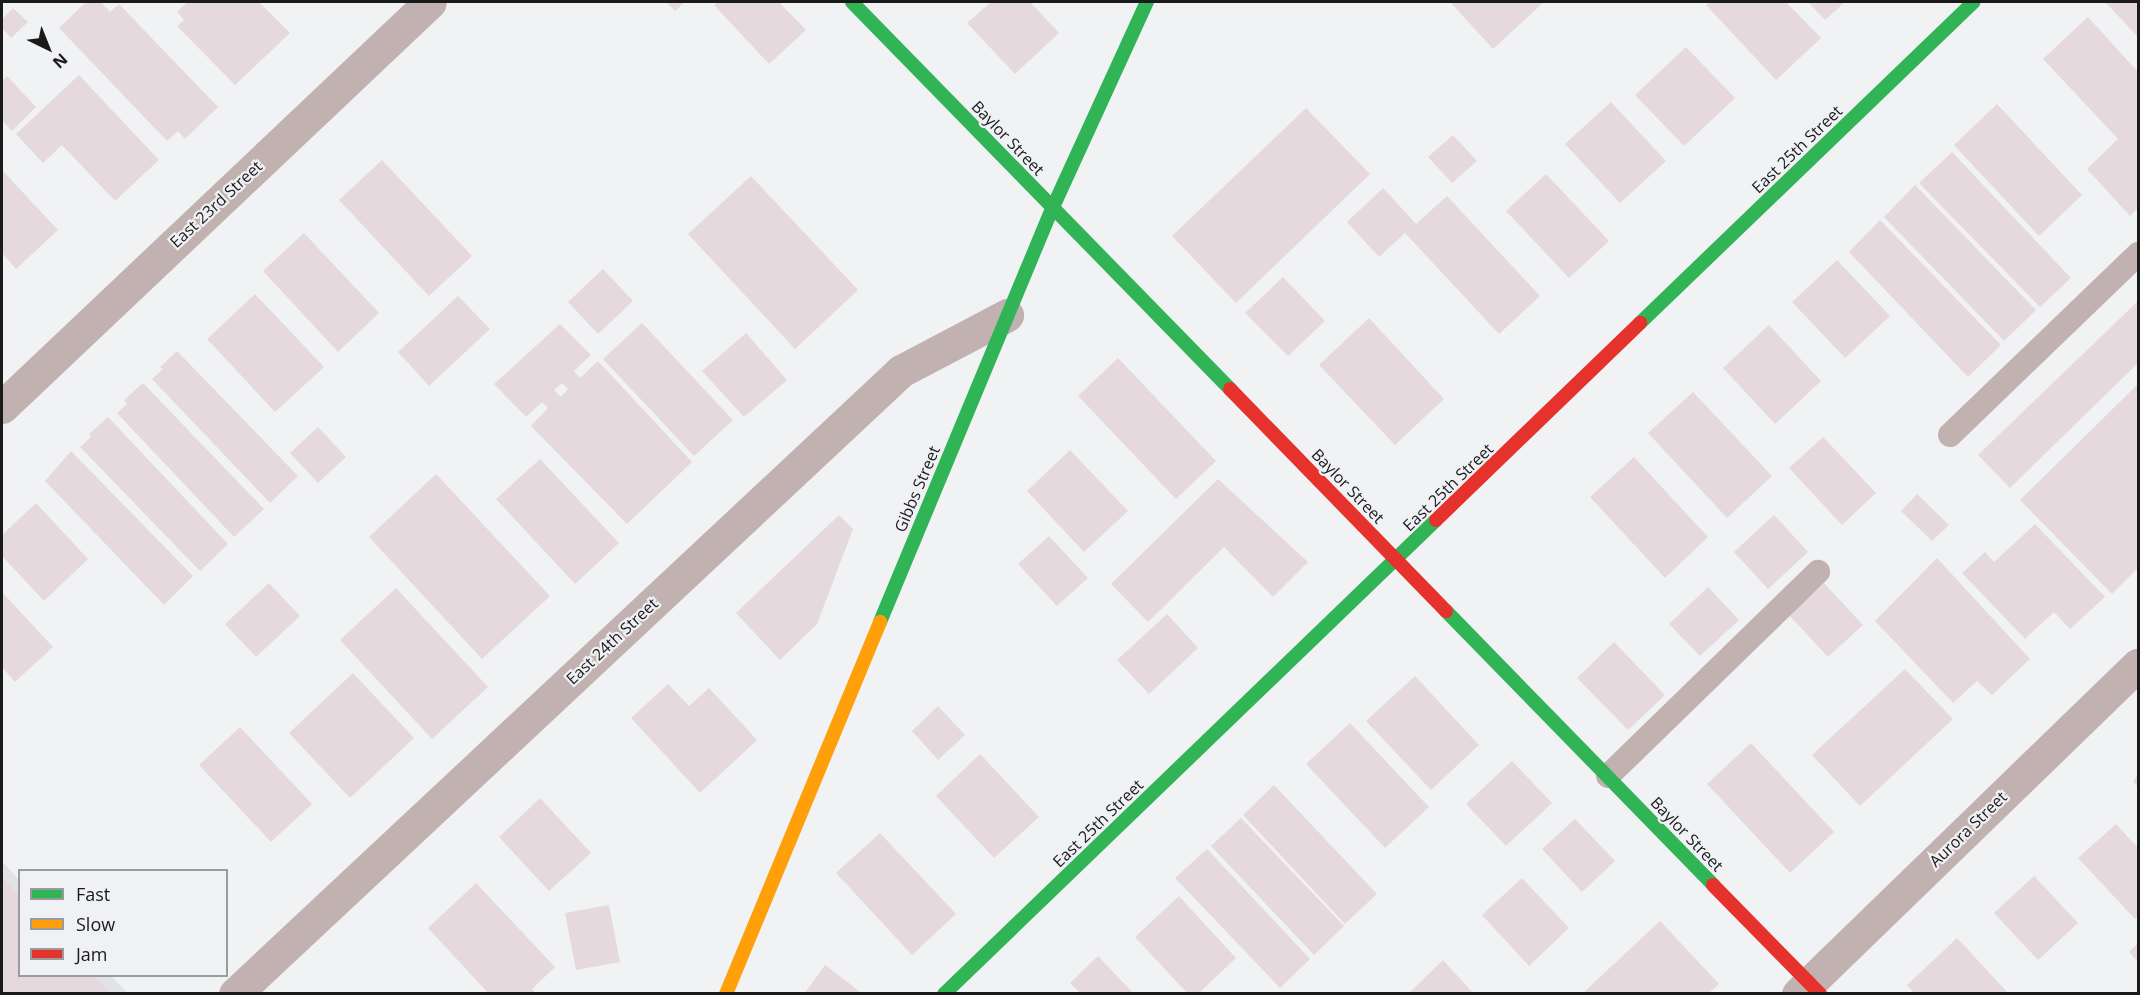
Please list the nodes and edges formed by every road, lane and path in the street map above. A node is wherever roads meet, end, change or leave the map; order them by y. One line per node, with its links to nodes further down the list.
1 (430, 2): 8 (street, East 23rd Street)
2 (852, 2): 5 (street, Baylor Street)
3 (1147, 2): 5 (street, Gibbs Street)
4 (1972, 2): 10 (street, East 25th Street)
5 (1053, 207): 7 (street, Gibbs Street); 10 (street, Baylor Street)
6 (2139, 254): 9 (lane)
7 (1007, 315): 15 (street, East 24th Street); 16 (street, Gibbs Street)
8 (2, 407)
9 (1950, 435)
10 (1397, 559): 13 (street, Baylor Street); 17 (street, East 25th Street)
11 (1818, 572): 13 (lane)
12 (2139, 664): 14 (street, Aurora Street)
13 (1608, 776): 14 (street, Baylor Street)
14 (1809, 990)
15 (235, 993)
16 (726, 993)
17 (944, 993)

